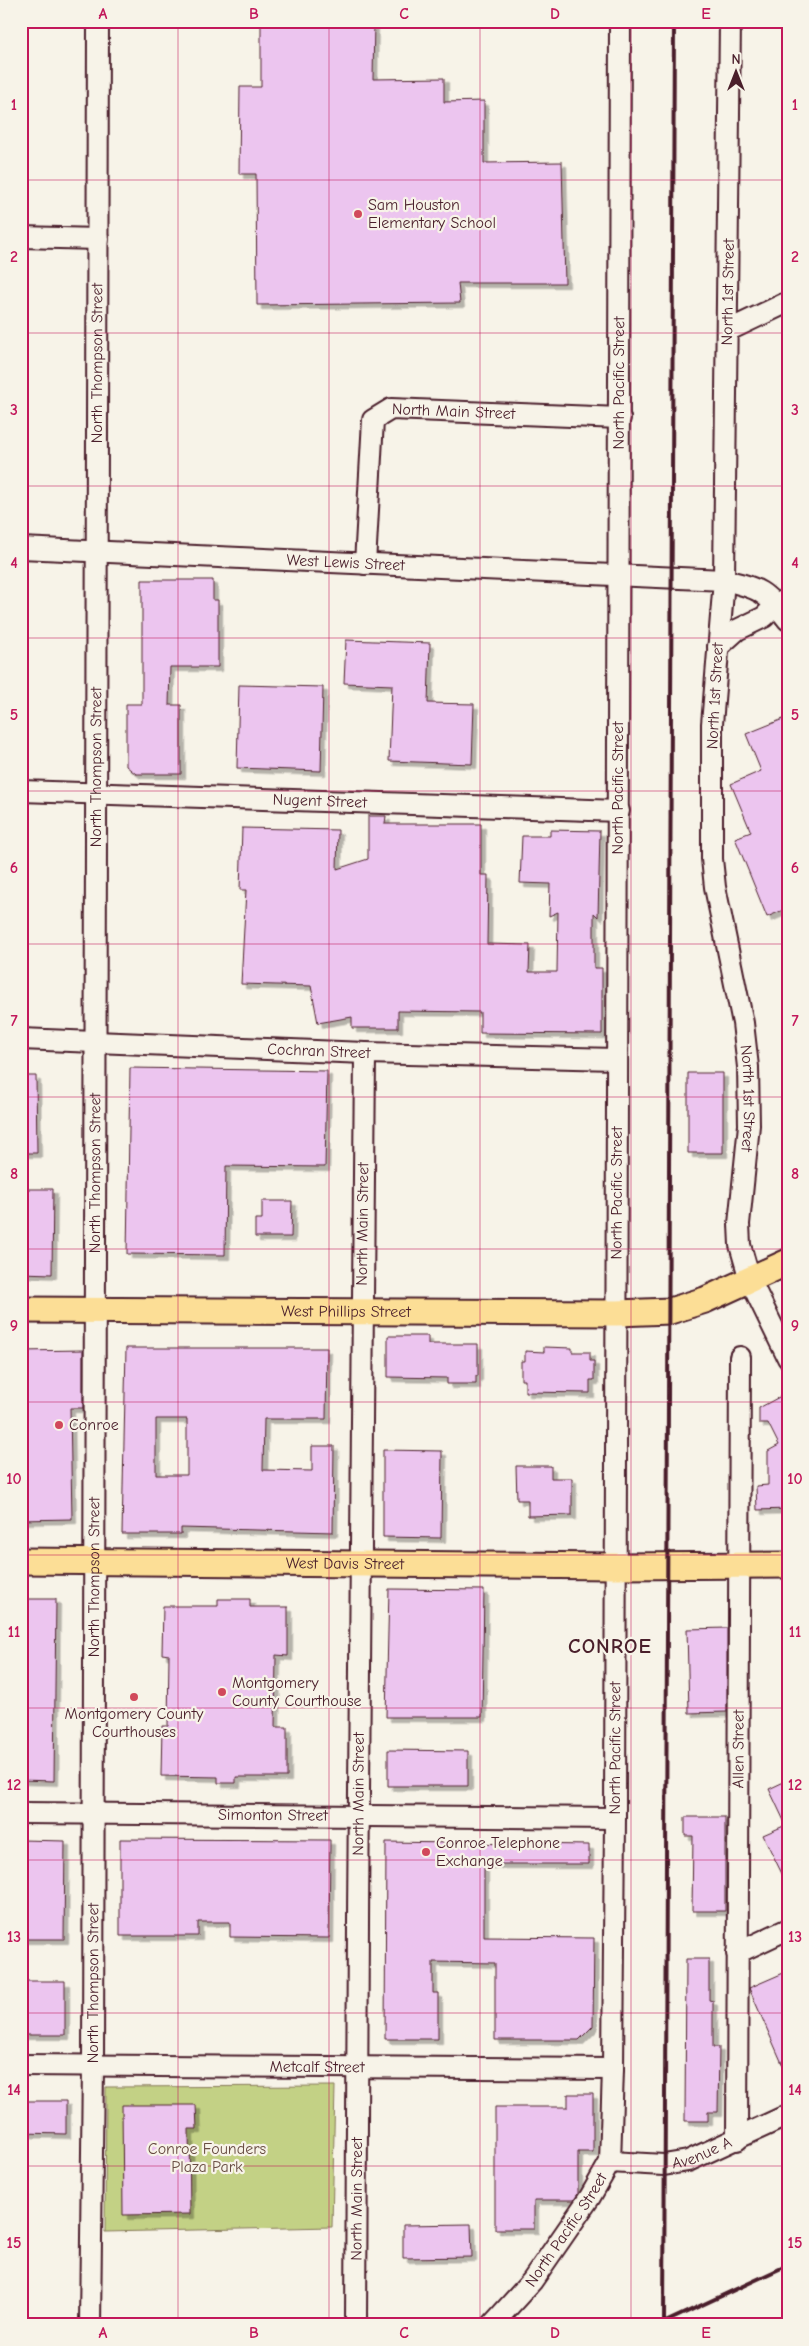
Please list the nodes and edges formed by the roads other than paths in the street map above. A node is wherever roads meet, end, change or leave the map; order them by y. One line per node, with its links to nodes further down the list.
1 (98, 21): 5 (street, North Thompson Street)
2 (620, 21): 8 (street, North Pacific Street)
3 (730, 21): 7 (street, North 1st Street)
4 (21, 237): 5 (street)
5 (98, 239): 10 (street, North Thompson Street)
6 (788, 302): 7 (street)
7 (727, 331): 13 (street, North 1st Street)
8 (620, 418): 11 (street, North Main Street); 12 (street, North Pacific Street)
9 (21, 548): 10 (street, West Lewis Street)
10 (97, 551): 11 (street, West Lewis Street); 17 (street, North Thompson Street)
11 (365, 564): 12 (street, West Lewis Street)
12 (620, 574): 13 (street, West Lewis Street); 18 (street, North Pacific Street)
13 (724, 580): 14 (street, West Lewis Street); 15 (street, North 1st Street)
14 (784, 608): 15 (street)
15 (718, 647): 24 (street, North 1st Street)
16 (21, 791): 17 (street, Nugent Street)
17 (96, 794): 18 (street, Nugent Street); 20 (street, North Thompson Street)
18 (618, 811): 22 (street, North Pacific Street)
19 (21, 1039): 20 (street, Cochran Street)
20 (95, 1041): 21 (street, Cochran Street); 26 (street, North Thompson Street)
21 (365, 1053): 22 (street, Cochran Street); 27 (street, North Main Street)
22 (616, 1059): 28 (street, North Pacific Street)
23 (788, 1262): 24 (main road, West Phillips Street)
24 (750, 1280): 28 (main road, West Phillips Street); 30 (street, North 1st Street)
25 (21, 1310): 26 (main road, West Phillips Street)
26 (94, 1311): 27 (main road, West Phillips Street); 32 (street, North Thompson Street)
27 (360, 1312): 28 (main road, West Phillips Street); 33 (street, North Main Street)
28 (617, 1313): 36 (street, North Pacific Street)
29 (740, 1357): 34 (street, Allen Street)
30 (788, 1358)
31 (21, 1561): 32 (main road, West Davis Street)
32 (94, 1562): 33 (main road, West Davis Street); 38 (street, North Thompson Street)
33 (358, 1564): 36 (main road, West Davis Street); 39 (street, North Main Street)
34 (740, 1565): 35 (main road, West Davis Street); 36 (main road, West Davis Street); 42 (street, Allen Street)
35 (788, 1565)
36 (616, 1566): 40 (street, North Pacific Street)
37 (21, 1813): 38 (street, Simonton Street)
38 (93, 1813): 39 (street, Simonton Street); 44 (street, North Thompson Street)
39 (357, 1816): 40 (street, Simonton Street); 45 (street, North Main Street)
40 (615, 1818): 46 (street, North Pacific Street)
41 (788, 1929): 42 (street)
42 (737, 1953): 48 (street, Allen Street)
43 (21, 2065): 44 (street, Metcalf Street)
44 (94, 2066): 45 (street, Metcalf Street); 50 (street, North Thompson Street)
45 (359, 2066): 46 (street, Metcalf Street); 51 (street, North Main Street)
46 (613, 2069): 49 (street, North Pacific Street)
47 (788, 2115): 48 (street, Avenue A)
48 (737, 2140): 49 (street, Avenue A)
49 (610, 2162): 52 (street, North Pacific Street)
50 (90, 2325)
51 (356, 2325)
52 (492, 2325)

